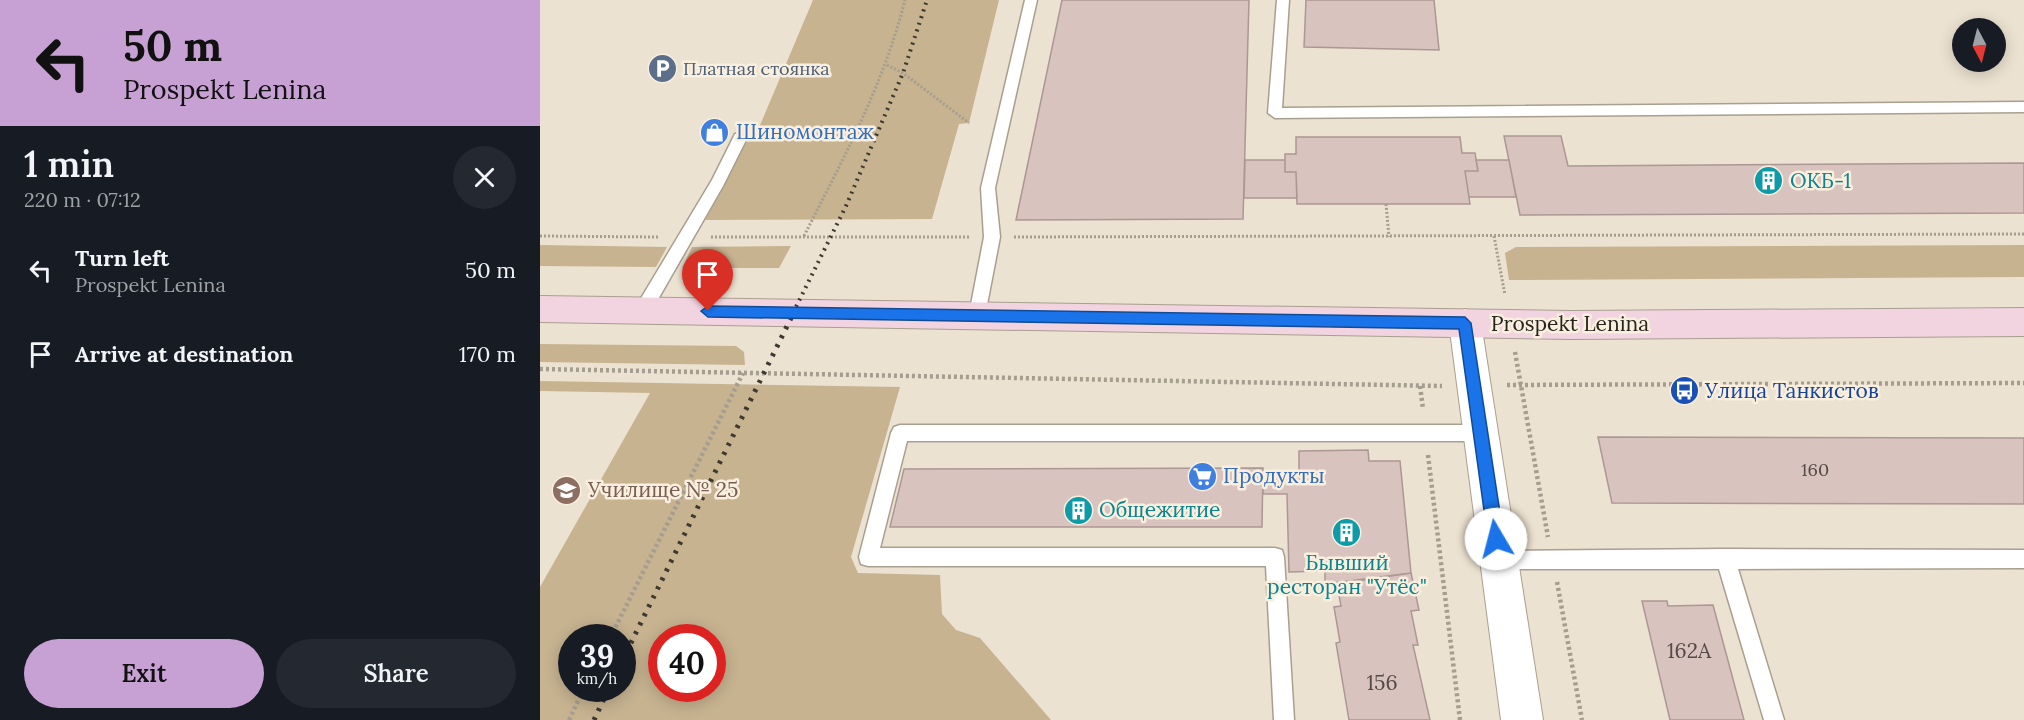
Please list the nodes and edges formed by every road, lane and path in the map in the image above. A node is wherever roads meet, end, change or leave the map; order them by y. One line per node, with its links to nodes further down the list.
1 (905, 0): 4 (path)
2 (1031, 0): 13 (lane)
3 (1283, 0): 5 (lane)
4 (887, 64): 6 (path); 10 (path)
5 (2024, 107)
6 (969, 123)
7 (740, 138): 15 (lane)
8 (1386, 204): 14 (path)
9 (2024, 234): 11 (path)
10 (804, 236): 13 (path); 15 (path)
11 (1494, 236): 14 (path); 21 (path)
12 (540, 237): 15 (path)
13 (992, 237): 14 (path); 18 (lane)
14 (1389, 237)
15 (686, 238): 17 (lane)
16 (540, 309): 17 (main road, Prospekt Lenina)
17 (643, 310): 18 (main road, Prospekt Lenina)
18 (977, 315): 20 (main road, Prospekt Lenina)
19 (2024, 322): 21 (main road, Prospekt Lenina)
20 (1465, 323): 21 (main road, Prospekt Lenina); 25 (street)
21 (1510, 324): 26 (path)
22 (540, 369): 23 (path)
23 (743, 373): 27 (path); 34 (path)
24 (2024, 383): 26 (path)
25 (1474, 385): 26 (path); 27 (path); 29 (street)
26 (1521, 385): 33 (path)
27 (1420, 386): 28 (path)
28 (1426, 433): 29 (lane); 37 (lane); 38 (path)
29 (1480, 433): 32 (street)
30 (1725, 558): 31 (lane); 33 (lane); 41 (lane)
31 (2024, 559)
32 (1499, 560): 33 (lane); 39 (street)
33 (1553, 560): 40 (path)
34 (617, 624)
35 (577, 702): 36 (path)
36 (568, 720)
37 (1284, 720)
38 (1460, 720)
39 (1522, 720)
40 (1582, 720)
41 (1774, 720)

